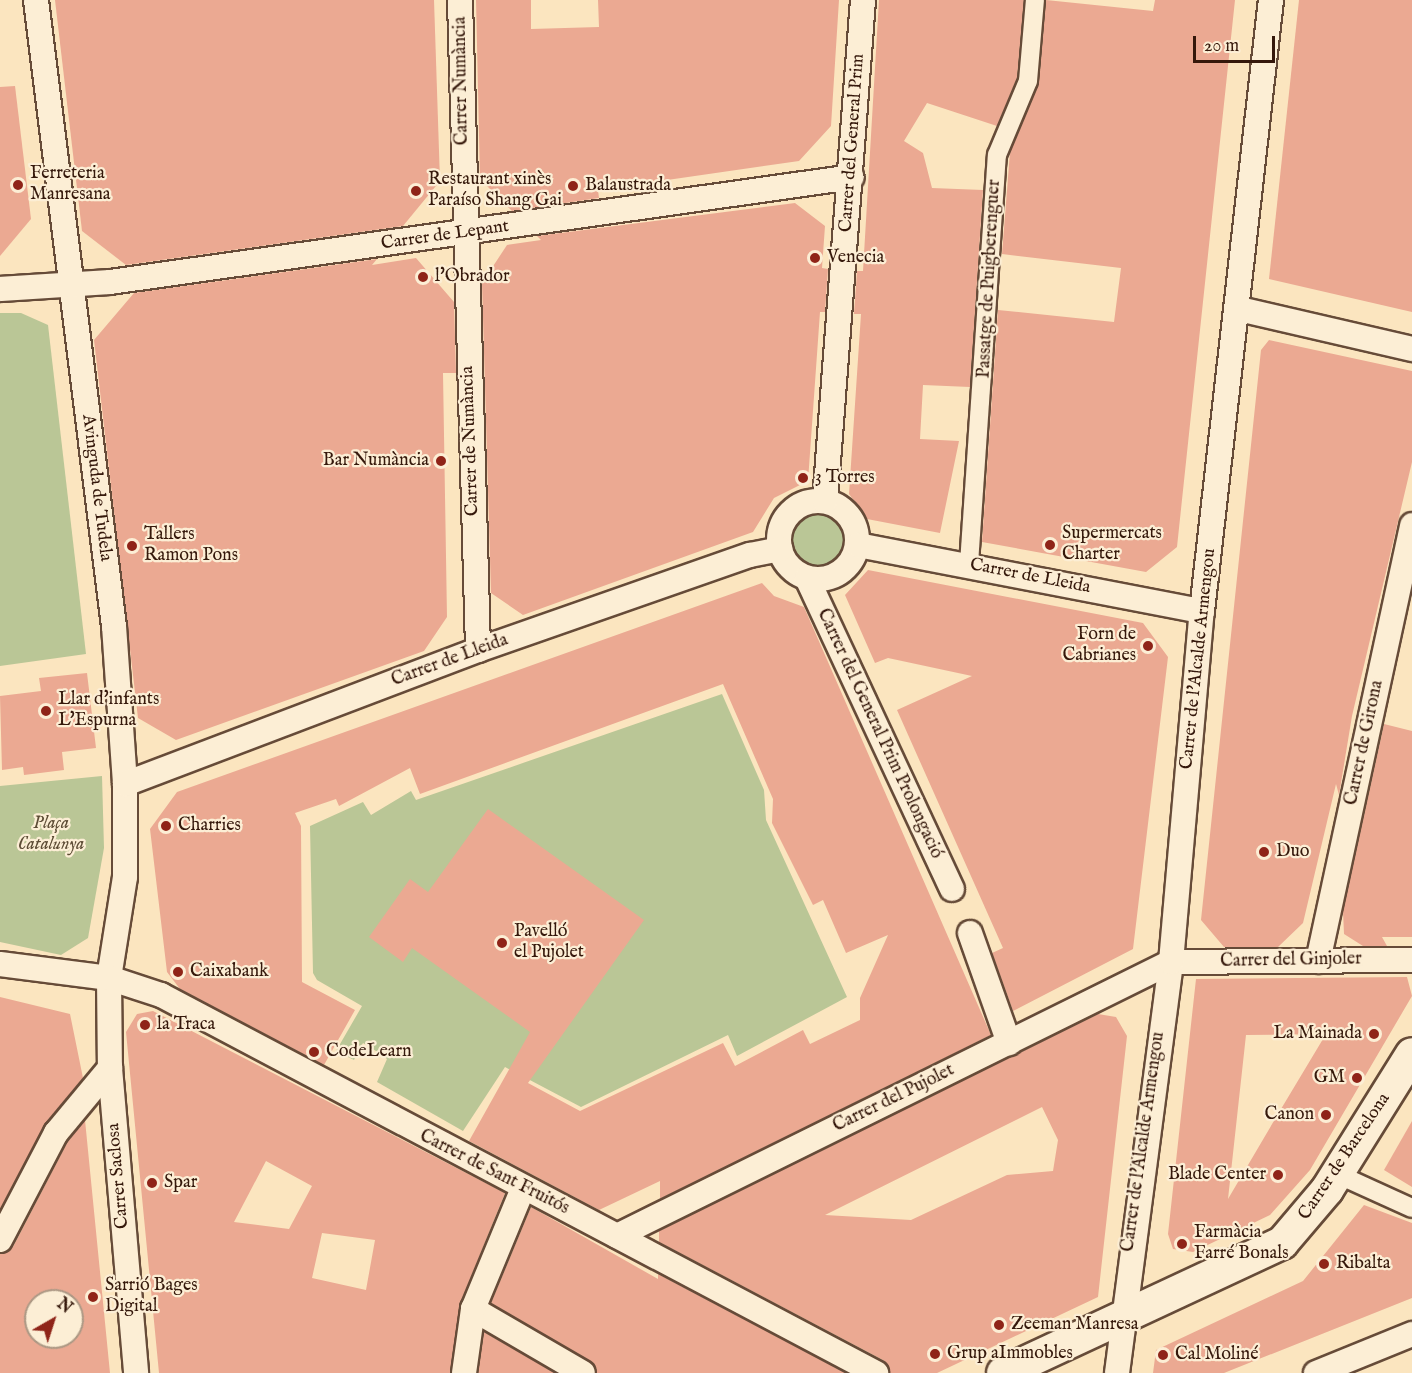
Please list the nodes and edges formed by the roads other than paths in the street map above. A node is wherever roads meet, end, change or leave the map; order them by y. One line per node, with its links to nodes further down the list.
1 (36, 0): 8 (street, Avinguda de Tudela)
2 (460, 0): 7 (street, Carrer Numància)
3 (863, 0): 6 (street, Carrer del General Prim)
4 (1035, 0): 16 (street, Passatge de Puigberenguer)
5 (1271, 0): 10 (street, Carrer de l'Alcalde Armengou)
6 (852, 177): 7 (street, Carrer de Lepant); 12 (street, Carrer del General Prim)
7 (465, 233): 8 (street, Carrer de Lepant); 19 (street, Carrer de Numància)
8 (73, 287): 9 (street, Carrer de Lepant); 20 (street, Avinguda de Tudela)
9 (0, 290)
10 (1239, 309): 11 (street); 18 (street, Carrer de l'Alcalde Armengou)
11 (1412, 348)
12 (825, 501): 14 (street); 15 (street)
13 (1412, 525): 24 (street, Carrer de Girona)
14 (858, 545): 16 (street, Carrer de Lleida); 17 (street)
15 (780, 549): 17 (street); 19 (street, Carrer de Lleida)
16 (969, 564): 18 (street, Carrer de Lleida)
17 (807, 578): 21 (street, Carrer del General Prim Prolongació)
18 (1202, 611): 25 (street, Carrer de l'Alcalde Armengou)
19 (478, 650): 20 (street, Carrer de Lleida)
20 (125, 784): 27 (street, Avinguda de Tudela)
21 (952, 890)
22 (970, 933): 28 (street)
23 (1412, 960): 24 (street, Carrer del Ginjoler)
24 (1318, 961): 25 (street, Carrer del Ginjoler)
25 (1171, 962): 28 (street, Carrer del Pujolet); 37 (street, Carrer de l'Alcalde Armengou)
26 (0, 964): 27 (street)
27 (109, 978): 30 (street, Carrer Saclosa); 32 (street, Carrer de Sant Fruitós)
28 (1009, 1043): 34 (street, Carrer del Pujolet)
29 (1412, 1054): 31 (street, Carrer de Barcelona)
30 (110, 1068): 35 (street); 39 (street, Carrer Saclosa)
31 (1337, 1174): 33 (street); 37 (street, Carrer de Barcelona)
32 (523, 1188): 34 (street, Carrer de Sant Fruitós); 36 (street)
33 (1412, 1208)
34 (616, 1236): 42 (street, Carrer de Sant Fruitós)
35 (0, 1240)
36 (473, 1309): 40 (street); 41 (street)
37 (1120, 1317): 43 (street, Carrer de Barcelona); 44 (street, Carrer de l'Alcalde Armengou)
38 (1412, 1334): 45 (street)
39 (136, 1373)
40 (464, 1373)
41 (583, 1373)
42 (876, 1373)
43 (1003, 1373)
44 (1116, 1373)
45 (1316, 1373)

